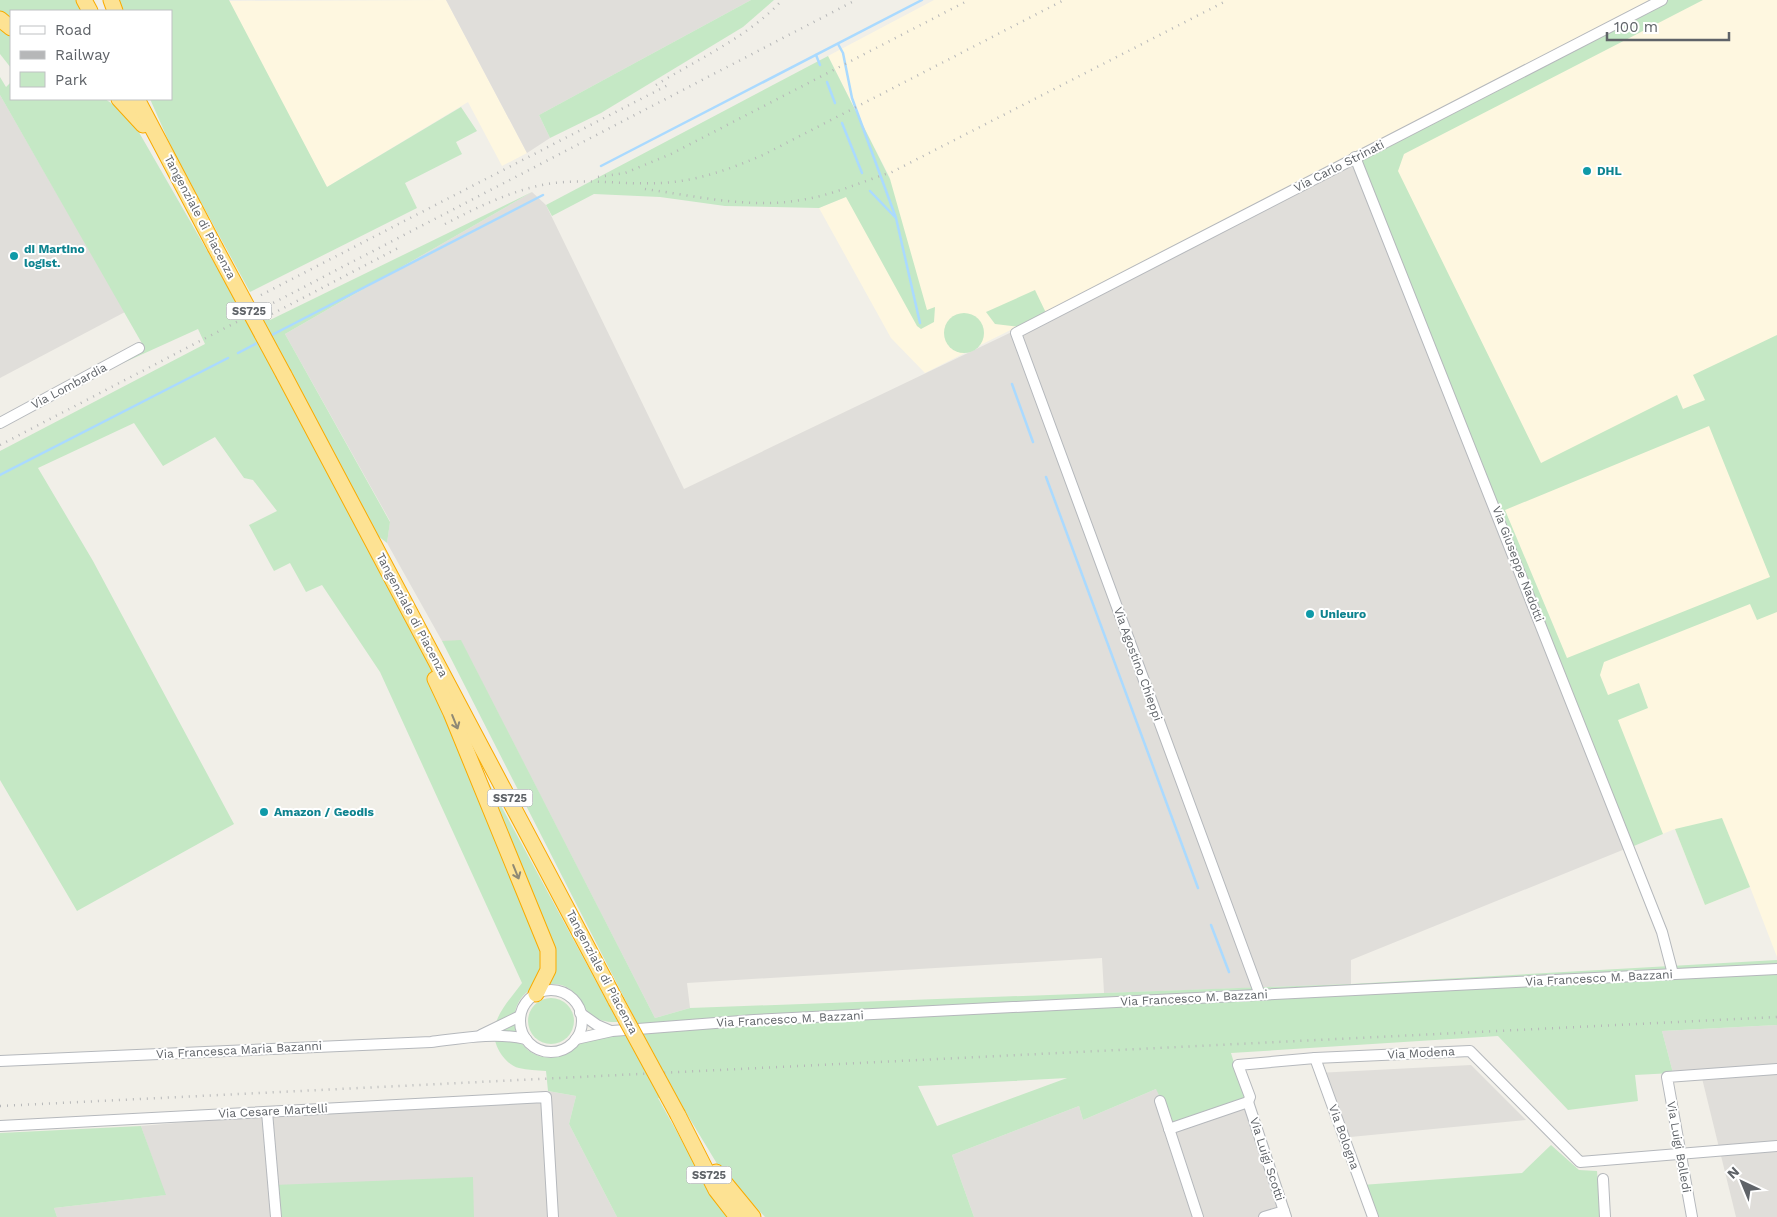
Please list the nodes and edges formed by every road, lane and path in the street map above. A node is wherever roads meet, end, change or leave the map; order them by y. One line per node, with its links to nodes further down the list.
1 (1662, 0): 7 (street, Via Carlo Strinati)
2 (0, 19): 3 (highway)
3 (10, 27)
4 (120, 100): 8 (highway)
5 (138, 100): 8 (highway, Tangenziale di Piacenza / SS725)
6 (146, 100): 8 (highway)
7 (1355, 157): 9 (street, Via Carlo Strinati); 14 (street, Via Giuseppe Nadotti)
8 (172, 162): 12 (highway, Tangenziale di Piacenza / SS725, bridge)
9 (1016, 333): 16 (street, Via Agostino Chieppi)
10 (138, 348): 11 (street, Via Lombardia)
11 (0, 423)
12 (402, 597): 15 (highway, one-way to 15); 31 (highway, Tangenziale di Piacenza / SS725, bridge)
13 (1777, 969): 14 (street, Via Francesco M. Bazzani)
14 (1673, 974): 16 (street, Via Francesco M. Bazzani)
15 (536, 994): 17 (street); 18 (street)
16 (1260, 995): 19 (street, Via Francesco M. Bazzani)
17 (580, 1013): 19 (street); 22 (street)
18 (520, 1016): 20 (street); 21 (street)
19 (612, 1032): 22 (street, Via Francesco M. Bazzani)
20 (478, 1036): 21 (street); 24 (street, Via Francesca Maria Bazanni)
21 (526, 1039): 22 (street)
22 (576, 1039)
23 (1315, 1058): 27 (street, Via Modena); 33 (street, Via Modena); 42 (street, Via Bologna)
24 (0, 1061)
25 (1777, 1069): 33 (street, Via Luigi Bolledi)
26 (1160, 1102): 30 (street)
27 (1248, 1102): 30 (street); 35 (street, Via Luigi Scotti)
28 (267, 1112): 29 (street, Via Cesare Martelli); 36 (street); 37 (street, Via Cesare Martelli)
29 (0, 1126)
30 (1169, 1129): 40 (street)
31 (686, 1131): 38 (highway, Tangenziale di Piacenza / SS725); 39 (highway, Tangenziale di Piacenza / SS725)
32 (1777, 1146): 33 (street, Via Modena)
33 (1680, 1154): 44 (street, Via Luigi Bolledi)
34 (1603, 1179): 43 (street)
35 (1285, 1214): 41 (street)
36 (276, 1217)
37 (553, 1217)
38 (737, 1217)
39 (753, 1217)
40 (1198, 1217)
41 (1264, 1217)
42 (1373, 1217)
43 (1605, 1217)
44 (1692, 1217)

